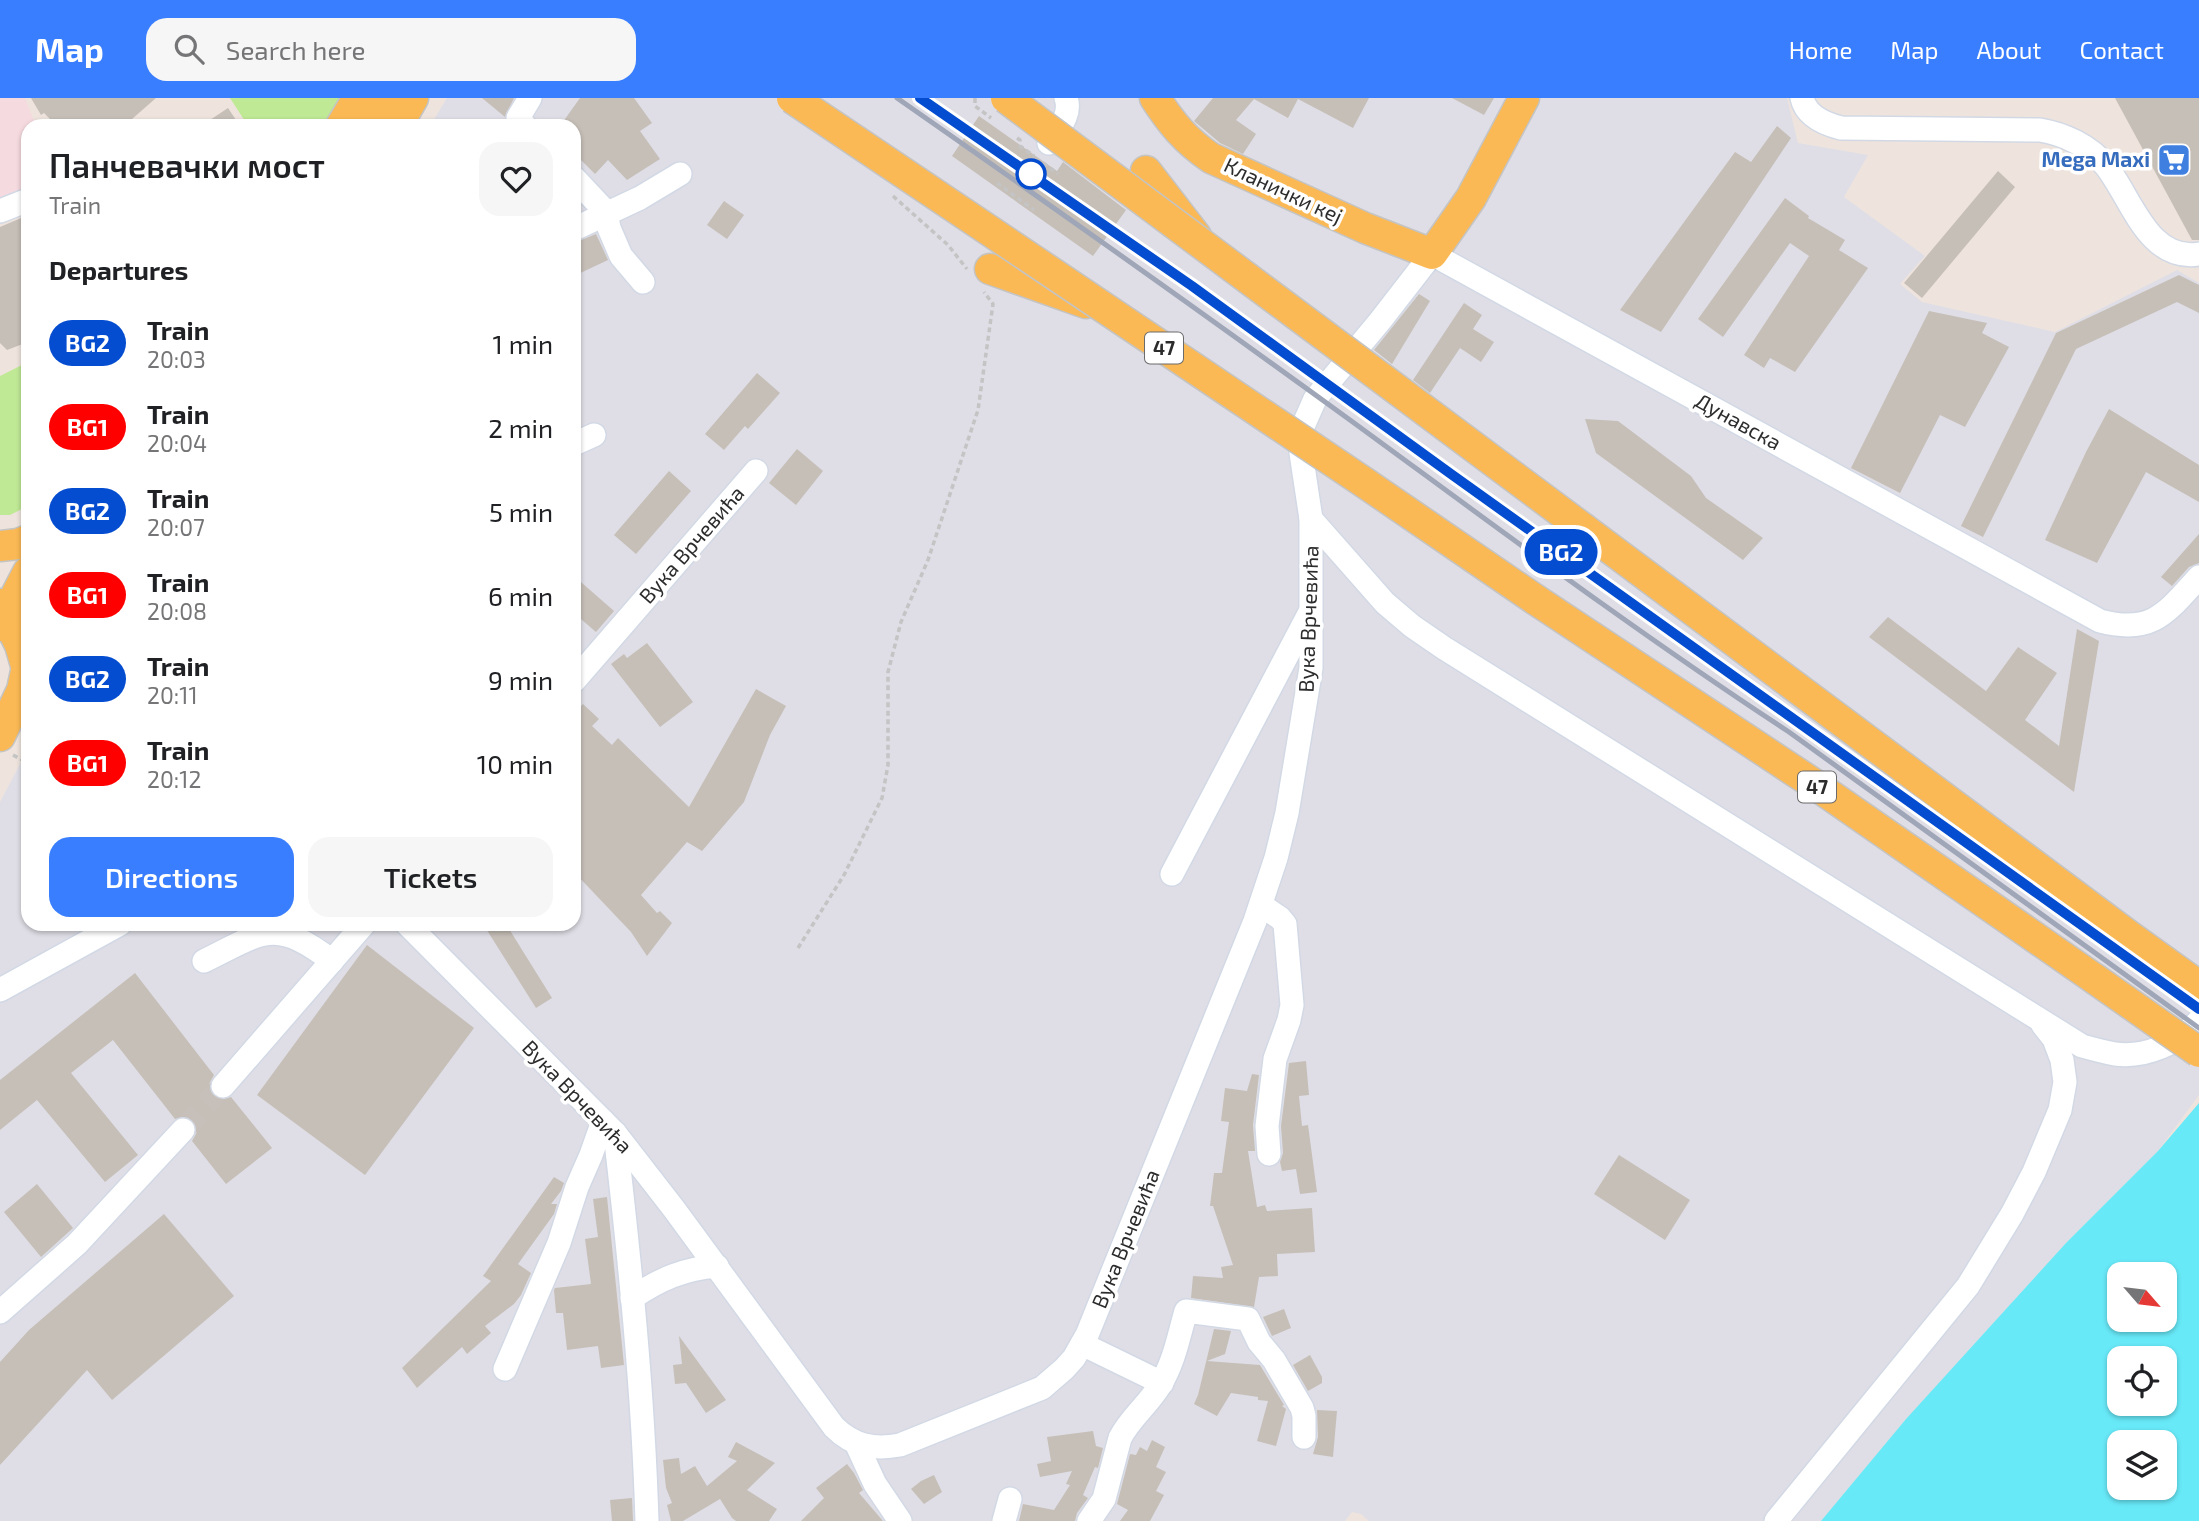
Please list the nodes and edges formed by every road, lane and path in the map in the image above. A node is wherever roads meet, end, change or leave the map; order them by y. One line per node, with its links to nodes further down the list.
1 (358, 98): 13 (main road)
2 (390, 98): 14 (main road)
3 (413, 98): 15 (main road)
4 (530, 98): 16 (street)
5 (792, 98): 33 (main road, 47, bridge)
6 (975, 98): 12 (path)
7 (1006, 98): 28 (main road, bridge)
8 (1066, 98): 17 (street)
9 (1155, 98): 29 (main road, Кланички кеј)
10 (1524, 98): 29 (main road)
11 (1802, 98): 30 (street)
12 (975, 106)
13 (345, 119)
14 (377, 119)
15 (401, 119)
16 (521, 119)
17 (1049, 153)
18 (1146, 171): 28 (main road)
19 (680, 174): 26 (street)
20 (997, 183): 24 (path)
21 (581, 185): 26 (street)
22 (888, 192): 31 (path)
23 (21, 203): 25 (street)
24 (1034, 210)
25 (0, 211)
26 (606, 212): 27 (street); 32 (street)
27 (581, 225)
28 (1200, 242): 55 (main road, bridge)
29 (1432, 254): 35 (street, Вука Врчевића); 38 (street, Дунавска)
30 (2199, 254)
31 (980, 276): 33 (main road, bridge); 52 (path)
32 (643, 282)
33 (1111, 312): 59 (main road, 47, bridge)
34 (756, 471): 43 (street, Вука Врчевића)
35 (1311, 519): 40 (street, Вука Врчевића); 57 (street)
36 (21, 543): 37 (main road)
37 (0, 546)
38 (2199, 577)
39 (21, 589): 41 (main road)
40 (1313, 606): 47 (street); 48 (street, Вука Врчевића)
41 (8, 618): 42 (main road)
42 (21, 648)
43 (581, 673)
44 (21, 694): 45 (main road)
45 (7, 745): 46 (path)
46 (21, 757)
47 (1172, 874)
48 (1261, 905): 63 (street); 67 (street, Вука Врчевића)
49 (107, 931): 56 (street)
50 (358, 931): 54 (street)
51 (414, 931): 61 (street, Вука Врчевића)
52 (798, 948)
53 (204, 961): 54 (street)
54 (332, 961): 60 (street)
55 (2199, 986)
56 (0, 990)
57 (2039, 1020): 58 (street); 75 (street)
58 (2199, 1021)
59 (2199, 1052)
60 (223, 1086)
61 (609, 1127): 64 (street, Вука Врчевића); 65 (street); 68 (street)
62 (183, 1130): 66 (street)
63 (1269, 1154)
64 (717, 1266): 65 (street); 71 (street, Вука Врчевића)
65 (632, 1298): 72 (street)
66 (0, 1312)
67 (1082, 1344): 69 (street); 71 (street, Вука Врчевића)
68 (505, 1369)
69 (1162, 1383): 70 (street); 74 (street)
70 (1304, 1437)
71 (856, 1443): 73 (street)
72 (647, 1521)
73 (900, 1521)
74 (1089, 1521)
75 (1776, 1521)

